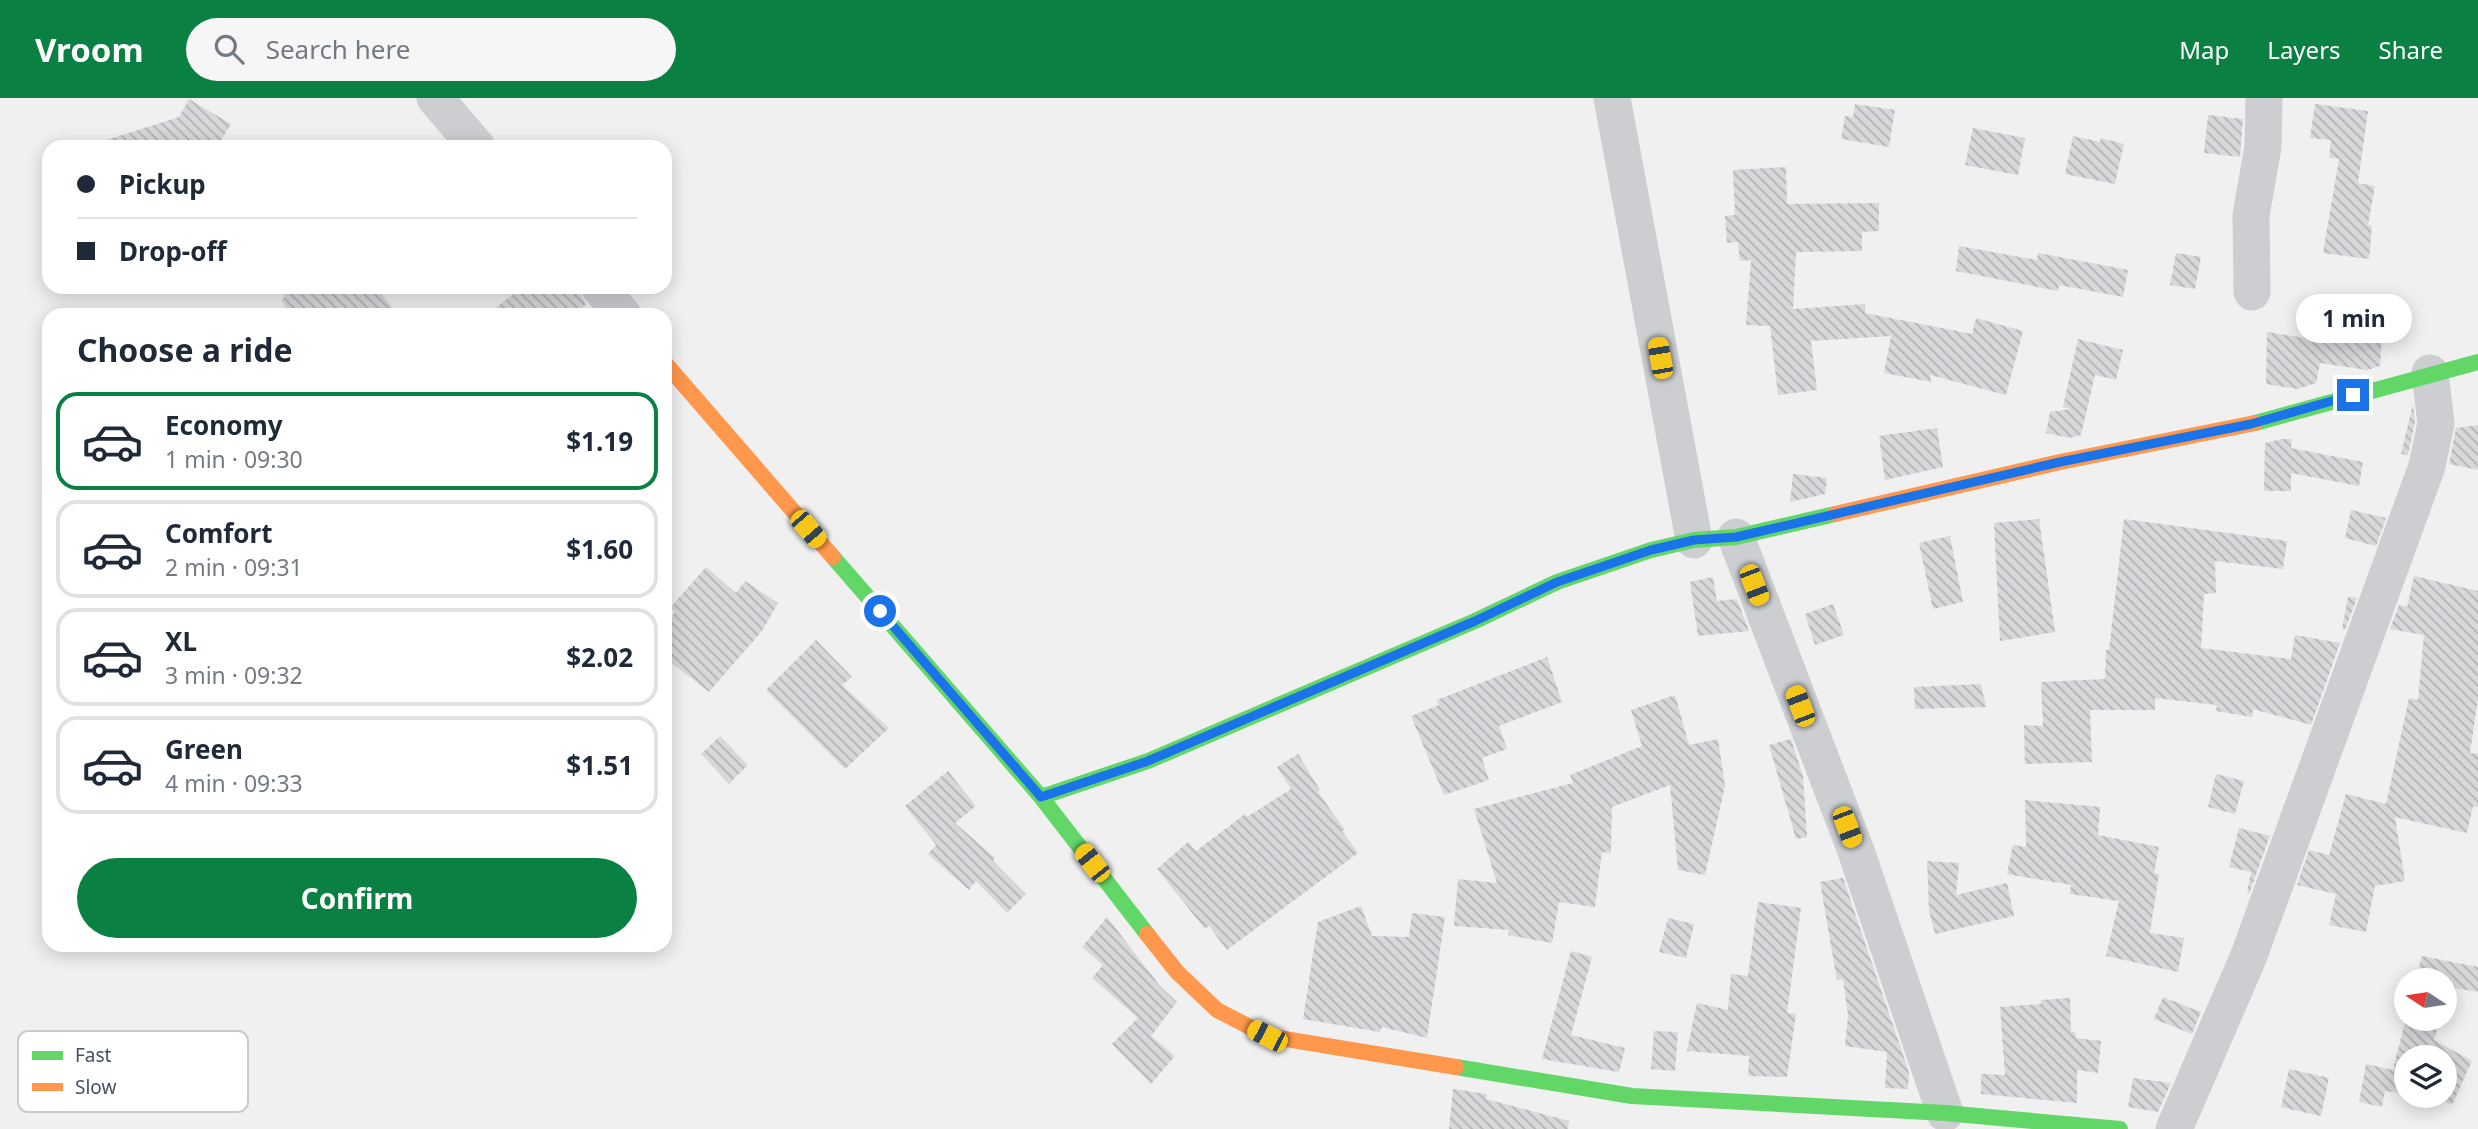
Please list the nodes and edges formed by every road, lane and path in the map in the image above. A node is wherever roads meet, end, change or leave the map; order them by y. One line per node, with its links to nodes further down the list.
1 (435, 98): 4 (street)
2 (1612, 98): 12 (street)
3 (2264, 98): 5 (street)
4 (471, 140)
5 (2252, 292)
6 (605, 294): 7 (street)
7 (617, 308)
8 (2478, 362): 10 (street)
9 (672, 371): 13 (street)
10 (2430, 373): 11 (street); 16 (street)
11 (1736, 537): 12 (street); 14 (street)
12 (1694, 540): 13 (street)
13 (1041, 797): 14 (street)
14 (1945, 1114): 15 (street)
15 (2120, 1129)
16 (2174, 1129)

